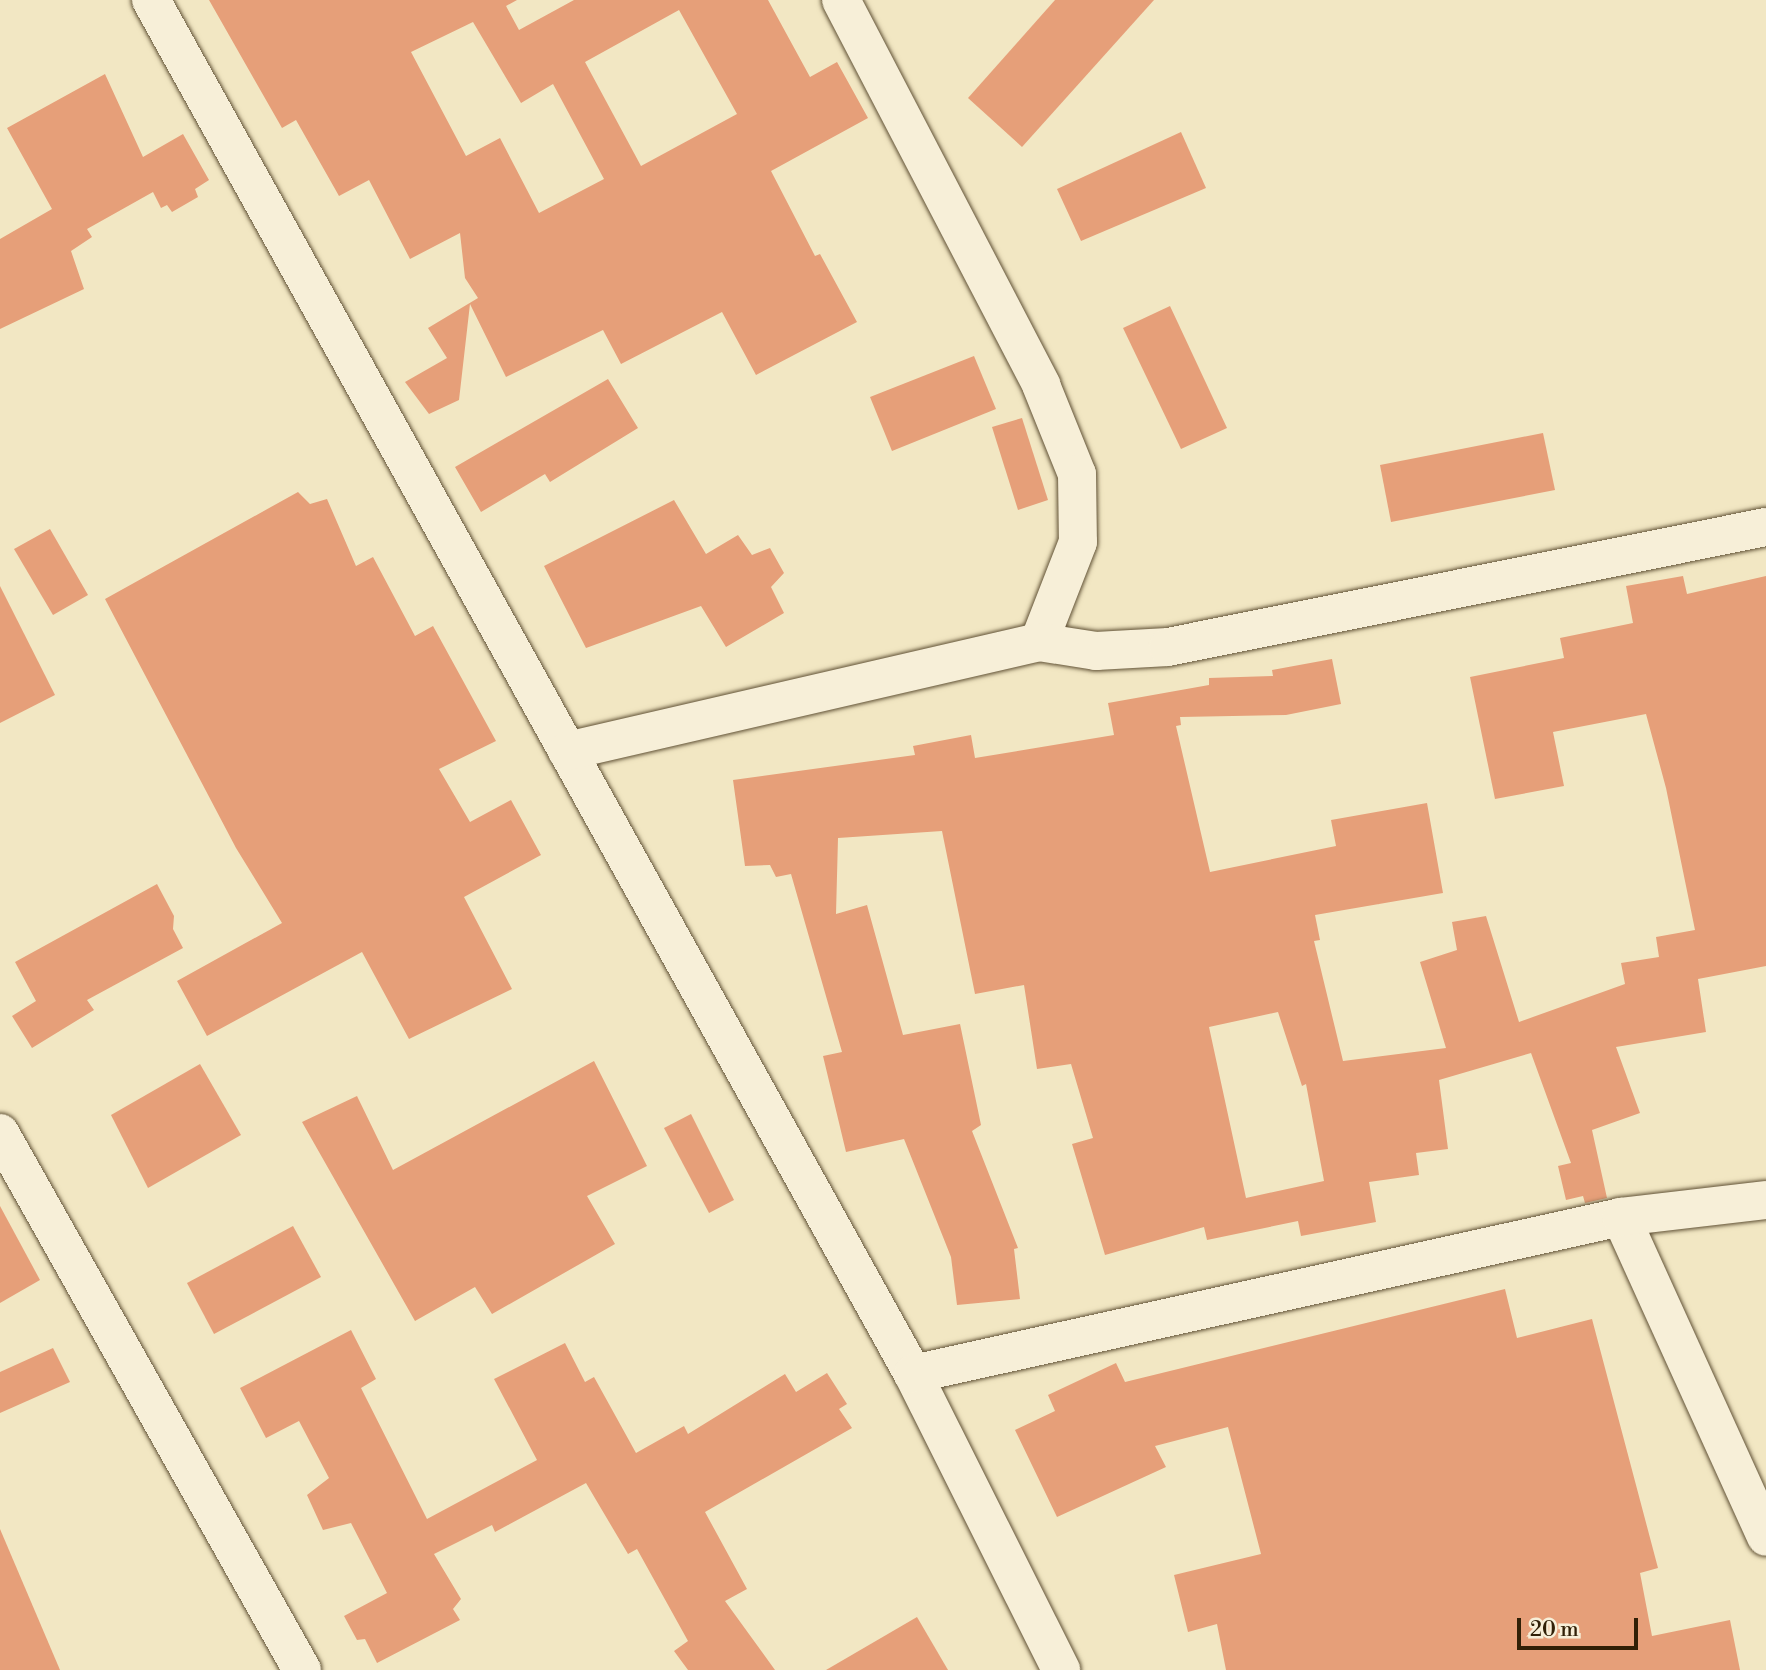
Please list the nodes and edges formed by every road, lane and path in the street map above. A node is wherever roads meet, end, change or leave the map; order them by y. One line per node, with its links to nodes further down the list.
1 (151, 0): 5 (street)
2 (841, 0): 4 (street)
3 (1766, 527): 4 (street)
4 (1039, 642): 5 (street)
5 (567, 751): 9 (street)
6 (0, 1133): 11 (street)
7 (1766, 1200): 8 (street)
8 (1621, 1217): 9 (street); 10 (street)
9 (913, 1374): 12 (street)
10 (1766, 1537)
11 (302, 1670)
12 (1062, 1670)

